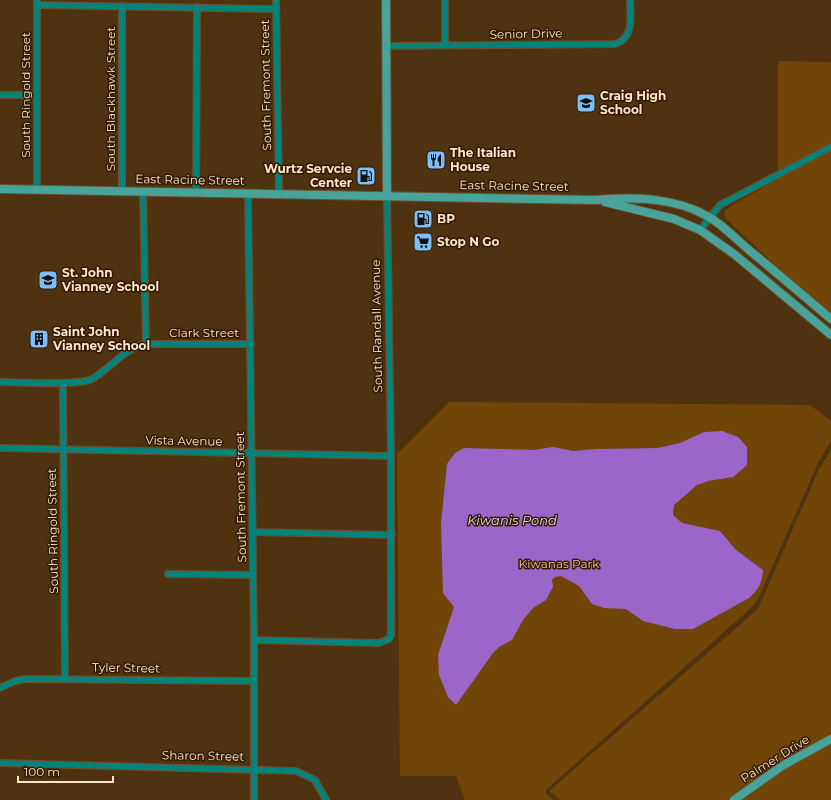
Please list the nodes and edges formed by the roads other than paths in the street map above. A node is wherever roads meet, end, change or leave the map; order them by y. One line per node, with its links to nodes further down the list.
1 (276, 0): 8 (street, South Fremont Street)
2 (386, 0): 10 (main road, South Randall Avenue)
3 (445, 0): 9 (street)
4 (630, 0): 9 (street, Senior Drive)
5 (37, 3): 6 (street); 12 (street, South Ringold Street)
6 (122, 6): 7 (street); 16 (street, South Blackhawk Street)
7 (197, 7): 8 (street); 18 (street)
8 (276, 8): 20 (street, South Fremont Street)
9 (446, 45): 10 (street, Senior Drive)
10 (386, 46): 21 (main road, South Randall Avenue)
11 (0, 95): 12 (street)
12 (37, 95): 15 (street, South Ringold Street)
13 (831, 147): 23 (street)
14 (0, 189): 15 (main road, East Racine Street)
15 (38, 190): 16 (main road, East Racine Street)
16 (122, 191): 17 (main road, East Racine Street)
17 (143, 192): 18 (main road, East Racine Street); 27 (street)
18 (196, 192): 19 (main road, East Racine Street)
19 (248, 193): 20 (main road, East Racine Street); 28 (street, South Fremont Street)
20 (279, 194): 21 (main road, East Racine Street)
21 (387, 195): 22 (main road, East Racine Street); 34 (street, South Randall Avenue)
22 (596, 200): 23 (main road, East Racine Street); 24 (main road, East Racine Street)
23 (709, 217): 24 (street); 25 (main road, East Racine Street)
24 (700, 230): 26 (main road, East Racine Street)
25 (831, 320)
26 (831, 336)
27 (146, 344): 28 (street, Clark Street); 30 (street, Clark Street)
28 (251, 344): 33 (street, South Fremont Street)
29 (0, 382): 30 (street, Clark Street)
30 (63, 383): 32 (street, South Ringold Street)
31 (0, 448): 32 (street, Vista Avenue)
32 (63, 449): 33 (street, Vista Avenue); 40 (street, South Ringold Street)
33 (251, 453): 34 (street, Vista Avenue); 35 (street, South Fremont Street)
34 (391, 456): 36 (street, South Randall Avenue)
35 (253, 532): 36 (street); 38 (street, South Fremont Street)
36 (392, 535): 39 (street, South Randall Avenue)
37 (168, 574): 38 (street)
38 (253, 575): 39 (street, South Fremont Street)
39 (254, 640): 41 (street, South Fremont Street)
40 (65, 678): 41 (street, Tyler Street); 42 (street, Tyler Street)
41 (253, 681): 45 (street, South Fremont Street)
42 (0, 688)
43 (831, 739): 48 (main road, Palmer Drive)
44 (0, 763): 45 (street, Sharon Street)
45 (253, 769): 46 (street, South Fremont Street); 47 (street, Sharon Street)
46 (254, 800)
47 (326, 800)
48 (734, 800)

